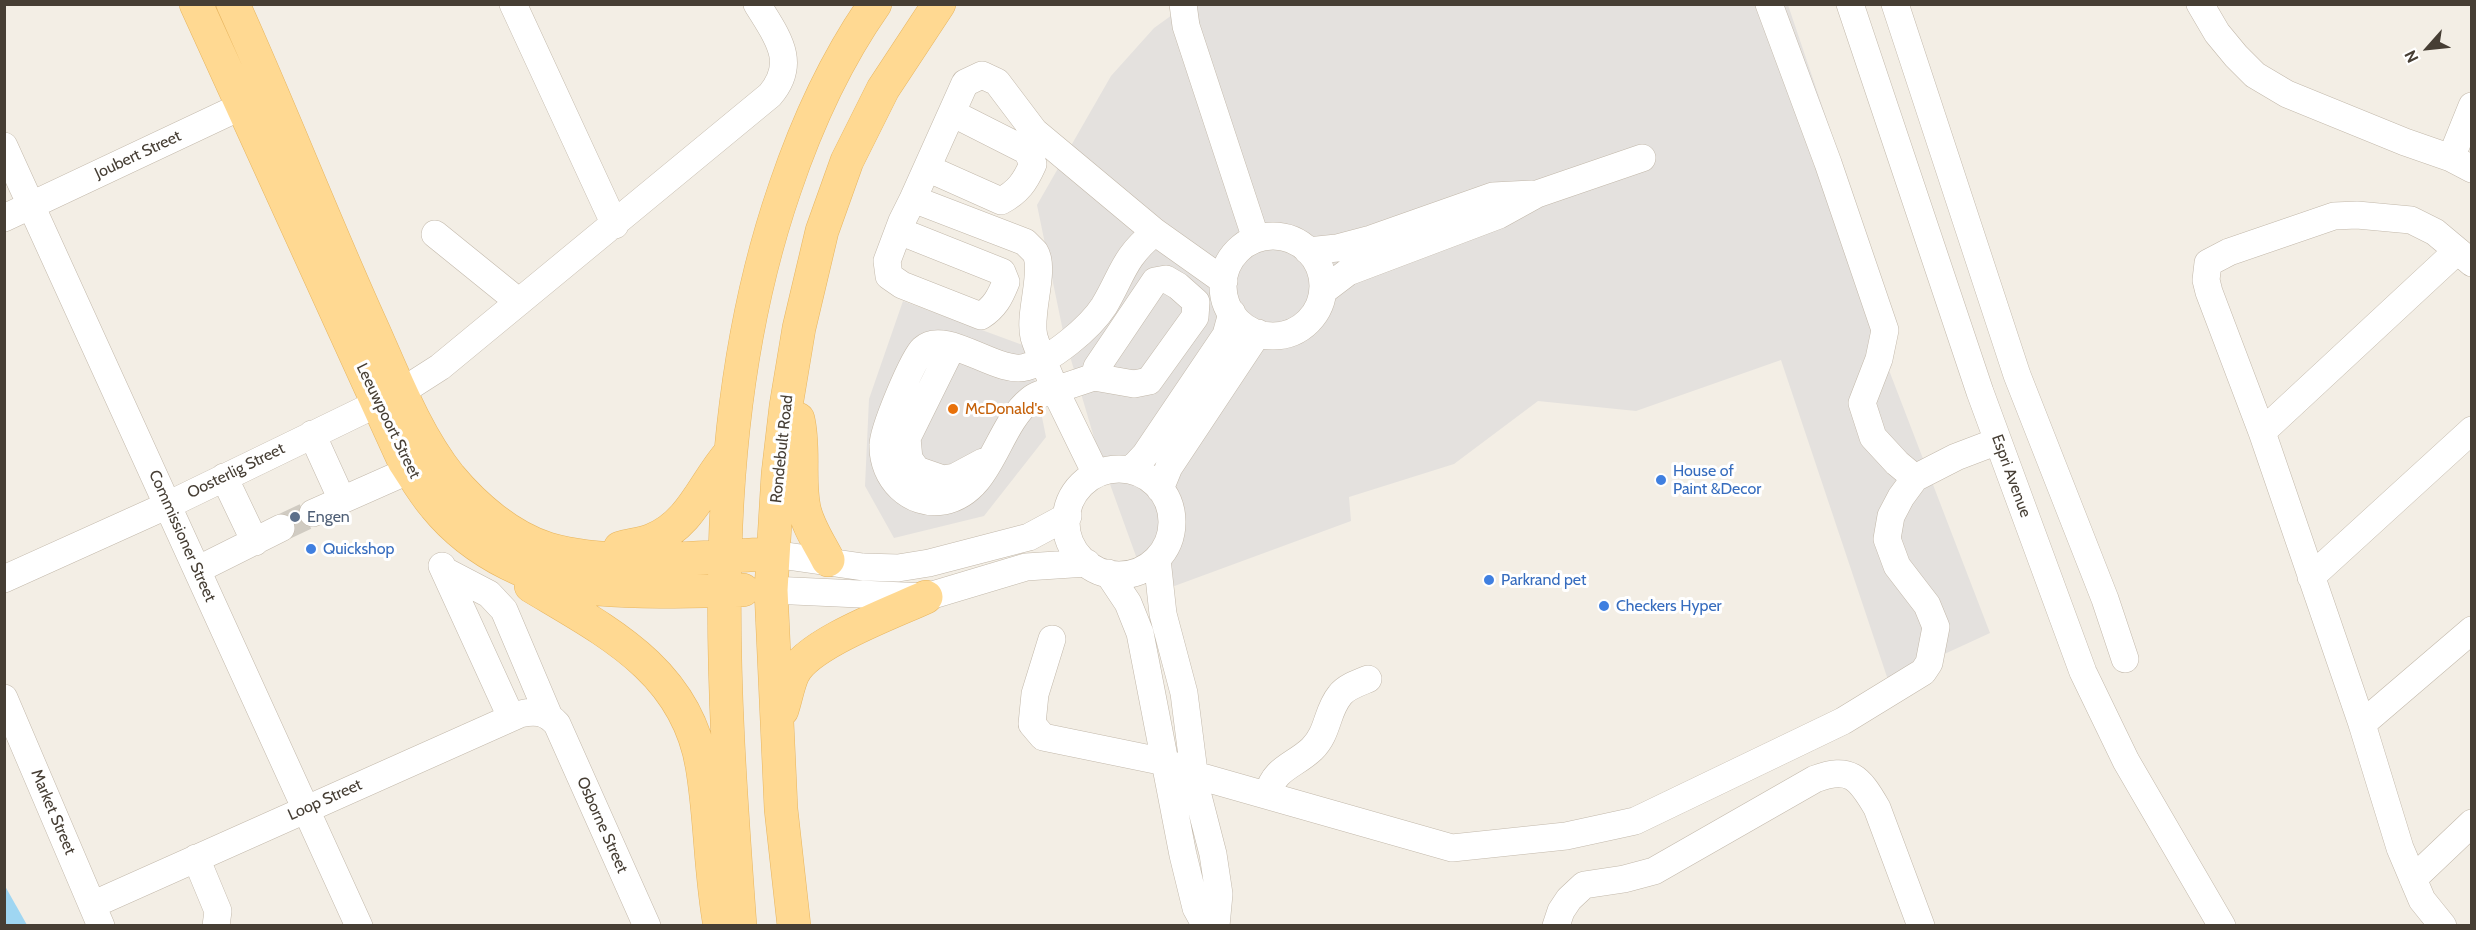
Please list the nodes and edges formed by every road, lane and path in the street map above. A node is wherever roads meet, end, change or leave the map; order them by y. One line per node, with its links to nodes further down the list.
1 (196, 4): 13 (main road, Leeuwpoort Street)
2 (233, 4): 12 (main road, Leeuwpoort Street)
3 (757, 4): 24 (street, Oosterlig Street)
4 (875, 4): 46 (main road)
5 (939, 4): 40 (main road, Rondebult Road)
6 (1183, 4): 28 (street)
7 (1769, 4): 51 (street)
8 (1850, 4): 45 (street, Espri Avenue)
9 (1895, 4): 37 (street)
10 (2200, 4): 18 (street)
11 (517, 14): 24 (street)
12 (273, 92): 13 (street, Joubert Street); 41 (main road, Leeuwpoort Street)
13 (242, 106): 22 (street, Joubert Street); 41 (main road, Leeuwpoort Street)
14 (2472, 106): 18 (street)
15 (952, 113): 19 (street); 19 (street); 26 (street)
16 (4, 146): 22 (street, Commissioner Street)
17 (1642, 158): 20 (street)
18 (2461, 164)
19 (927, 168): 21 (street)
20 (1537, 194): 29 (street); 32 (street)
21 (914, 199): 25 (street); 36 (street)
22 (31, 205): 23 (street, Joubert Street); 54 (street, Commissioner Street)
23 (4, 218)
24 (615, 225): 33 (street, Oosterlig Street)
25 (899, 231)
26 (1155, 232): 31 (street); 36 (street)
27 (435, 234): 33 (street)
28 (1256, 239): 29 (street); 31 (street)
29 (1308, 251): 32 (street)
30 (2464, 257): 43 (street); 43 (street)
31 (1224, 281): 34 (street)
32 (1323, 291): 35 (street)
33 (519, 302): 41 (street, Oosterlig Street)
34 (1232, 313): 35 (street); 48 (street)
35 (1258, 333): 52 (street)
36 (1045, 360): 39 (street); 39 (street)
37 (2017, 375): 45 (street); 74 (street)
38 (1094, 377): 39 (street)
39 (1055, 390): 49 (street)
40 (789, 391): 59 (main road, Rondebult Road); 64 (main road)
41 (389, 397): 44 (street, Oosterlig Street); 47 (main road, Leeuwpoort Street); 60 (main road, Leeuwpoort Street)
42 (2472, 430): 67 (street)
43 (2262, 432): 67 (street)
44 (312, 434): 50 (street, Oosterlig Street); 53 (street)
45 (1998, 441): 51 (street); 99 (street, Espri Avenue)
46 (730, 453): 60 (main road); 61 (main road)
47 (410, 470): 53 (street); 62 (main road, Leeuwpoort Street)
48 (1131, 470): 49 (street); 52 (street)
49 (1096, 474): 56 (street)
50 (224, 477): 54 (street, Oosterlig Street); 58 (street)
51 (1916, 478): 83 (street)
52 (1160, 489): 63 (street)
53 (342, 500): 55 (street)
54 (168, 505): 66 (street, Commissioner Street); 68 (street, Oosterlig Street)
55 (313, 513)
56 (1068, 516): 64 (street); 65 (street)
57 (281, 528): 58 (street)
58 (255, 542): 66 (street)
59 (773, 554): 61 (main road, Leeuwpoort Street); 64 (street); 69 (main road, Rondebult Road)
60 (586, 556): 61 (main road, Leeuwpoort Street)
61 (724, 556): 70 (main road)
62 (498, 558): 70 (main road, Leeuwpoort Street); 92 (main road)
63 (1156, 559): 65 (street); 82 (street)
64 (828, 560)
65 (1097, 568): 71 (street); 81 (street)
66 (197, 570): 84 (street, Commissioner Street)
67 (2311, 577): 80 (street)
68 (4, 579)
69 (771, 590): 70 (main road, Leeuwpoort Street); 71 (street); 79 (main road, Rondebult Road)
70 (723, 591): 93 (main road)
71 (926, 597): 79 (main road)
72 (2472, 630): 80 (street)
73 (1052, 639): 81 (street)
74 (2125, 659)
75 (1368, 679): 83 (street)
76 (4, 698): 88 (street, Market Street)
77 (511, 717): 78 (street, Loop Street); 78 (street, Osborne Street); 84 (street, Loop Street)
78 (553, 719): 91 (street, Osborne Street)
79 (778, 722): 94 (main road, Rondebult Road)
80 (2362, 724): 87 (street)
81 (1165, 762): 82 (street); 95 (street)
82 (1195, 775): 83 (street); 96 (street)
83 (1268, 794)
84 (305, 808): 86 (street, Loop Street); 90 (street, Commissioner Street)
85 (2472, 824): 87 (street)
86 (196, 858): 88 (street, Loop Street); 89 (street)
87 (2413, 879): 100 (street)
88 (97, 915)
89 (216, 926)
90 (359, 926)
91 (647, 926)
92 (720, 926)
93 (740, 926)
94 (794, 926)
95 (1206, 926)
96 (1216, 926)
97 (1556, 926): 98 (street)
98 (1921, 926)
99 (2222, 926)
100 (2443, 926)

